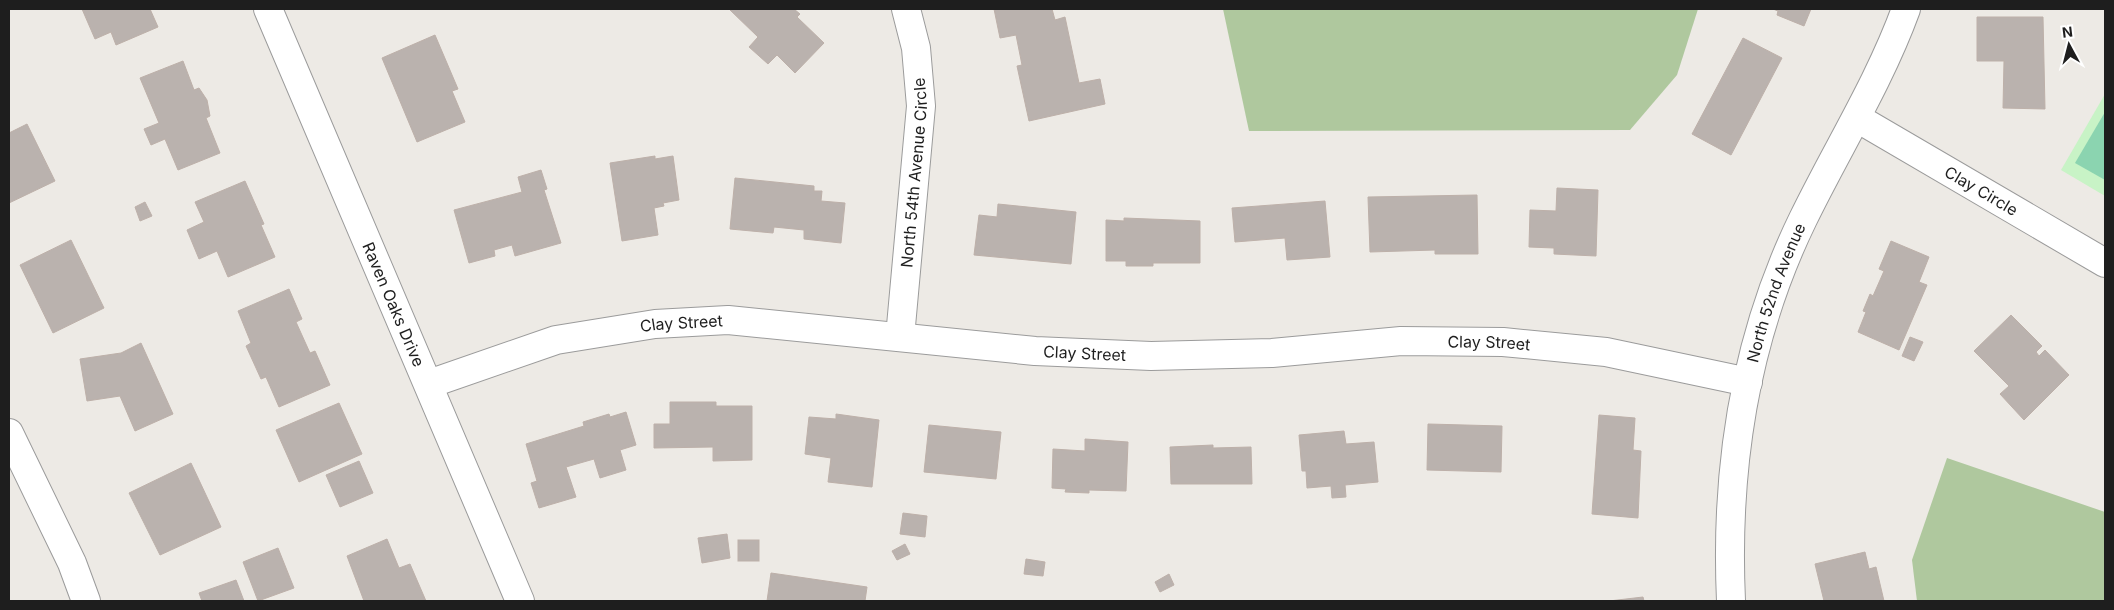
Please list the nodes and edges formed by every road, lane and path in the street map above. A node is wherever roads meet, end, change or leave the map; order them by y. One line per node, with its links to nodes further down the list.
1 (268, 9): 8 (street, Raven Oaks Drive)
2 (906, 9): 6 (street, North 54th Avenue Circle)
3 (1906, 9): 4 (street, North 52nd Avenue)
4 (1856, 118): 5 (street, Clay Circle); 7 (street, North 52nd Avenue)
5 (2105, 263)
6 (900, 337): 7 (street, Clay Street); 8 (street, Clay Street)
7 (1748, 382): 12 (street, North 52nd Avenue)
8 (429, 384): 11 (street, Raven Oaks Drive)
9 (9, 433): 10 (street)
10 (86, 601)
11 (520, 601)
12 (1731, 601)

